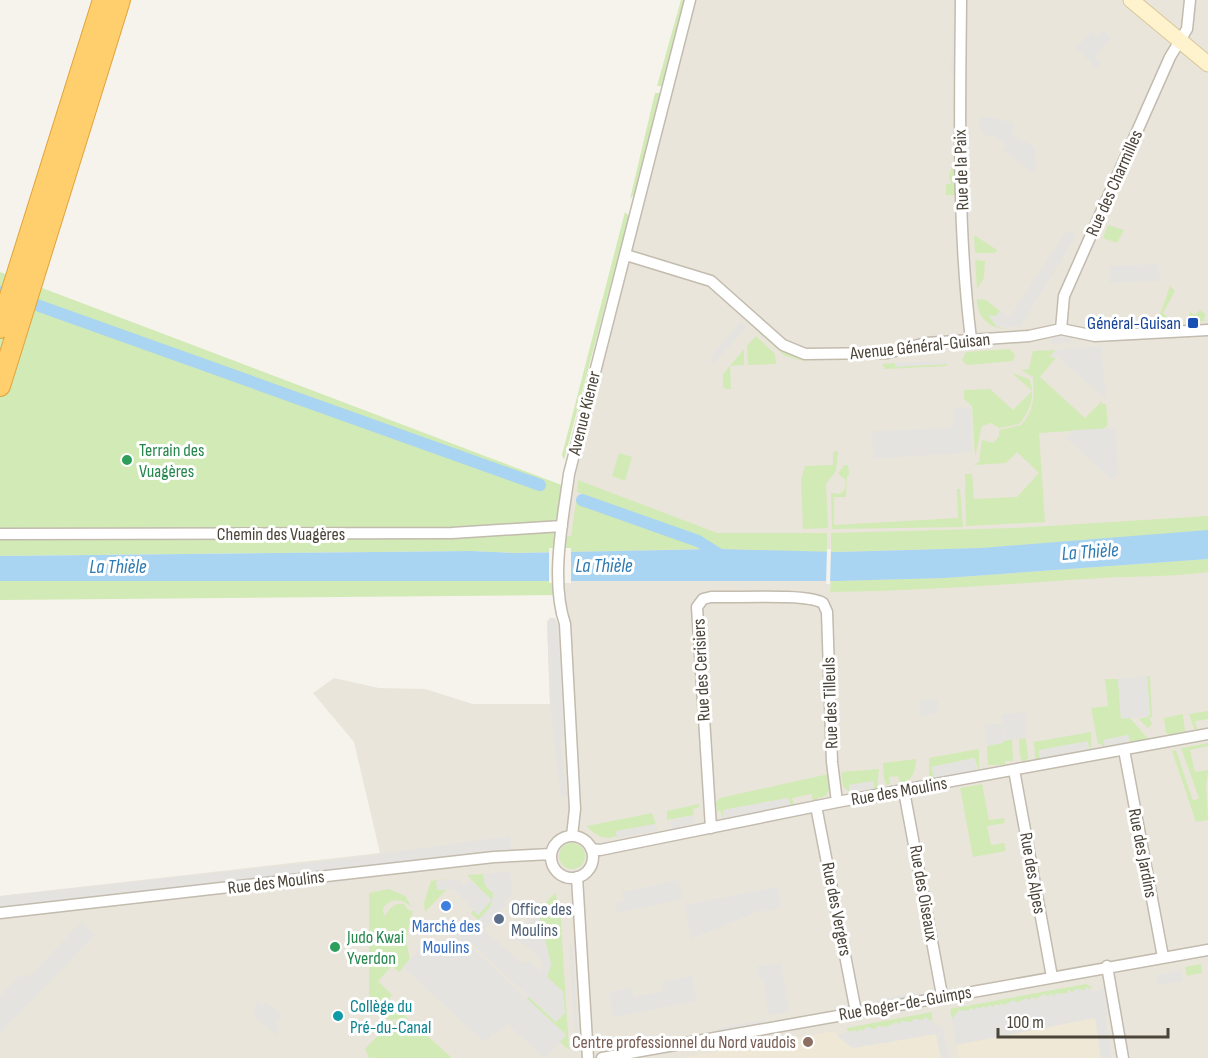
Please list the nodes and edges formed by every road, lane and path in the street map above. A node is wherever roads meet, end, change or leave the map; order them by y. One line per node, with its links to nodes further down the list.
1 (103, 0): 10 (highway)
2 (120, 0): 14 (highway)
3 (690, 0): 9 (street, Avenue Kiener)
4 (961, 0): 13 (street, Rue de la Paix)
5 (1131, 0): 7 (main road)
6 (1190, 0): 7 (street, Rue des Charmilles)
7 (1180, 42): 8 (main road); 11 (street, Rue des Charmilles)
8 (1208, 64)
9 (626, 255): 13 (street, Avenue Général-Guisan); 15 (street, Avenue Kiener)
10 (0, 328)
11 (1061, 329): 12 (street, Avenue Général-Guisan); 13 (street, Avenue Général-Guisan)
12 (1208, 330)
13 (971, 339)
14 (0, 386)
15 (561, 531): 16 (street, Chemin des Vuagères); 25 (street, Avenue Kiener)
16 (0, 534)
17 (823, 603): 22 (street, Rue des Tilleuls); 24 (street, Rue des Cerisiers)
18 (1208, 734): 19 (street, Rue des Moulins)
19 (1124, 750): 20 (street, Rue des Moulins); 31 (street, Rue des Jardins)
20 (1014, 770): 21 (street, Rue des Moulins); 33 (street, Rue des Alpes)
21 (904, 791): 22 (street, Rue des Moulins); 34 (street, Rue des Oiseaux)
22 (837, 802): 23 (street, Rue des Moulins)
23 (816, 806): 24 (street, Rue des Moulins); 35 (street, Rue des Vergers)
24 (711, 828): 26 (street, Rue des Moulins)
25 (572, 836): 26 (street); 27 (street)
26 (591, 849): 28 (street)
27 (551, 854): 28 (street); 29 (street, Rue des Moulins)
28 (577, 877): 36 (street)
29 (0, 913)
30 (1208, 950): 31 (street, Rue Roger-de-Guimps)
31 (1163, 957): 32 (street, Rue Roger-de-Guimps)
32 (1107, 966): 33 (street, Rue Roger-de-Guimps); 38 (street)
33 (1052, 977): 34 (street, Rue Roger-de-Guimps)
34 (942, 995): 35 (street, Rue Roger-de-Guimps)
35 (856, 1012): 37 (street, Rue Roger-de-Guimps)
36 (588, 1058)
37 (602, 1058)
38 (1123, 1058)

